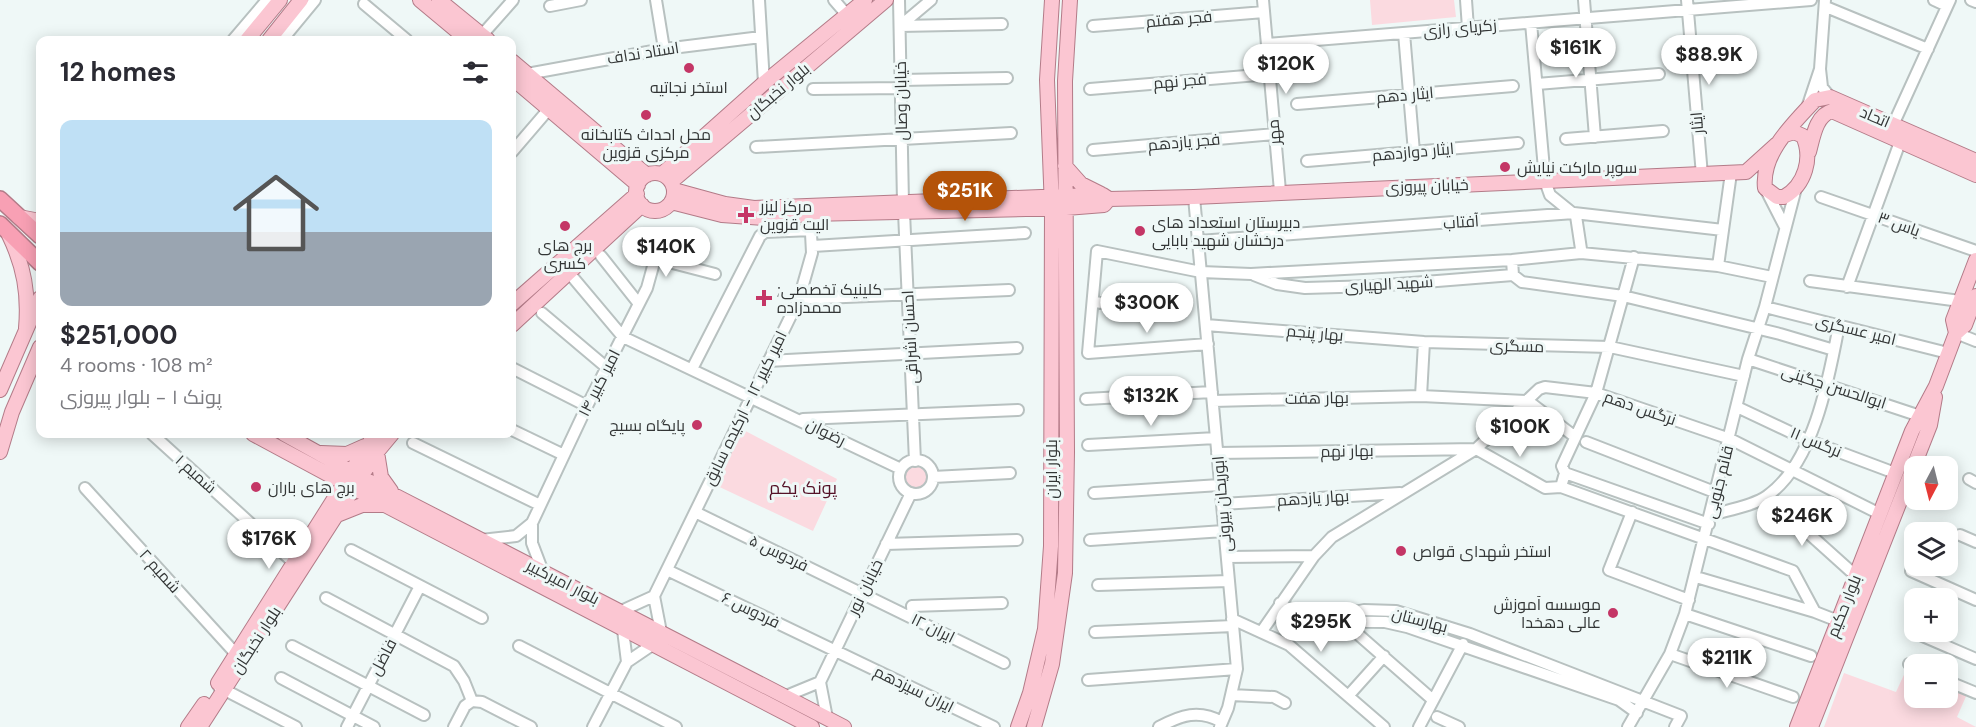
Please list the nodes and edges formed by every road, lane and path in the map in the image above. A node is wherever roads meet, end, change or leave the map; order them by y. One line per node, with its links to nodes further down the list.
1 (267, 0): 40 (street)
2 (280, 0): 41 (main road)
3 (301, 0): 42 (main road)
4 (315, 0): 43 (street)
5 (420, 0): 39 (main road)
6 (440, 0): 39 (main road)
7 (512, 0): 45 (street)
8 (581, 0): 29 (street)
9 (656, 0): 48 (street)
10 (759, 0): 46 (street)
11 (834, 0): 31 (street)
12 (865, 0): 31 (main road, بلوار نخبگان)
13 (886, 0): 91 (main road, بلوار نخبگان)
14 (899, 0): 35 (street, خیابان وصال)
15 (931, 0): 35 (street)
16 (1052, 0): 101 (main road, بلوار ایران)
17 (1070, 0): 86 (main road, بلوار ایران)
18 (1263, 0): 30 (street, مهر)
19 (1466, 0): 37 (street)
20 (1584, 0): 32 (street)
21 (1811, 0): 28 (street, زکریای رازی)
22 (1934, 0): 26 (street)
23 (1971, 0): 24 (street)
24 (1976, 2)
25 (1826, 3): 49 (street); 51 (street)
26 (1949, 3): 49 (street)
27 (364, 4): 44 (street)
28 (1688, 5): 32 (street, زکریای رازی); 89 (street, ایثار)
29 (550, 6)
30 (1264, 12): 36 (street, فجر هفتم); 47 (street, مهر)
31 (847, 15): 58 (main road, بلوار نخبگان)
32 (1585, 18): 33 (street, زکریای رازی); 56 (street)
33 (1531, 23): 37 (street, زکریای رازی); 60 (street)
34 (1002, 24): 35 (street)
35 (900, 26): 59 (street, خیابان وصال)
36 (1093, 26)
37 (1468, 28): 38 (street, زکریای رازی)
38 (1404, 33): 47 (street, زکریای رازی); 64 (street)
39 (463, 35)
40 (236, 36)
41 (250, 36)
42 (272, 36)
43 (285, 36)
44 (402, 36)
45 (486, 36)
46 (760, 37): 48 (street, استاد نداف); 58 (street)
47 (1267, 44): 53 (street, مهر)
48 (664, 49): 52 (street, استاد نداف)
49 (1928, 49): 69 (street)
50 (516, 64): 52 (main road)
51 (1820, 69): 65 (street); 67 (street)
52 (527, 74): 94 (main road)
53 (1270, 74): 63 (street, فجر نهم); 72 (street, مهر)
54 (1659, 74): 56 (street)
55 (1006, 78): 59 (street)
56 (1590, 79): 60 (street); 73 (street)
57 (516, 82): 68 (main road)
58 (764, 83): 91 (main road, بلوار نخبگان)
59 (901, 84): 62 (street); 74 (street, خیابان وصال)
60 (1537, 84): 88 (street)
61 (1513, 86): 64 (street, ایثار دهم)
62 (813, 89)
63 (1090, 89)
64 (1409, 94): 66 (street, ایثار دهم); 82 (street)
65 (1830, 97): 67 (main road); 69 (main road, اتحاد)
66 (1297, 104)
67 (1807, 109): 76 (main road)
68 (548, 110): 79 (street); 94 (main road)
69 (1893, 125): 85 (main road, اتحاد)
70 (1663, 131): 73 (street)
71 (1011, 133): 74 (street)
72 (1275, 135): 81 (street, فجر یازدهم); 95 (street, مهر)
73 (1595, 137): 75 (street)
74 (902, 139): 80 (street); 103 (street, خیابان وصال)
75 (1566, 139)
76 (1781, 139): 83 (main road); 87 (main road); 92 (main road)
77 (1900, 142): 83 (main road, اتحاد); 90 (main road, اتحاد); 107 (street)
78 (1518, 143): 82 (street, ایثار دوازدهم)
79 (516, 147)
80 (756, 147)
81 (1093, 150)
82 (1414, 152): 84 (street, ایثار دوازدهم)
83 (1809, 152): 93 (main road)
84 (1307, 161)
85 (1976, 161)
86 (1065, 166): 96 (main road); 101 (main road, بلوار ایران)
87 (1738, 173): 89 (main road, خیابان پیروزی); 92 (main road); 113 (street)
88 (1545, 175): 89 (main road, خیابان پیروزی); 95 (main road, خیابان پیروزی); 105 (street)
89 (1702, 175)
90 (1976, 175)
91 (669, 187): 94 (main road); 94 (main road); 100 (main road)
92 (1765, 188): 93 (main road); 111 (street)
93 (1796, 188): 111 (street, قائم جنوبی)
94 (641, 190): 131 (main road); 143 (main road)
95 (1280, 191): 97 (main road, خیابان پیروزی)
96 (1106, 197): 97 (main road, خیابان پیروزی); 101 (main road, خیابان پیروزی); 102 (main road, خیابان پیروزی)
97 (1194, 197): 119 (street, ابوریحان بیرونی)
98 (1821, 197): 107 (street, یاس ۳)
99 (0, 200): 108 (highway)
100 (692, 201): 103 (main road); 106 (main road)
101 (1059, 202): 102 (main road, خیابان پیروزی); 103 (main road); 104 (main road); 116 (main road, بلوار ایران)
102 (1087, 206): 116 (main road)
103 (904, 207): 104 (main road); 106 (main road); 117 (street, احسان اشراقی)
104 (1027, 208): 116 (main road)
105 (1574, 213): 113 (street, آفتاب); 119 (street, آفتاب); 121 (street)
106 (810, 214): 112 (street, امیر کبیر ۱۲ - ارکیده سابق)
107 (1873, 215): 122 (street, یاس ۳); 137 (street)
108 (19, 217): 109 (main road); 114 (highway)
109 (36, 219)
110 (3, 227): 125 (highway); 154 (main road)
111 (1785, 227): 135 (street, قائم جنوبی)
112 (812, 230): 120 (street, امیر کبیر ۱۲ - ارکیده سابق); 170 (street)
113 (1724, 230): 129 (street)
114 (36, 232)
115 (1025, 233): 117 (street)
116 (1059, 237): 321 (main road, بلوار ایران); 322 (main road, بلوار ایران)
117 (906, 240): 120 (street); 139 (street, احسان اشراقی)
118 (660, 241): 126 (street, امیر کبیر ۱۴)
119 (1198, 241): 130 (street, ابوریحان بیرونی)
120 (813, 246): 142 (street, امیر کبیر ۱۲ - ارکیده سابق)
121 (1581, 249)
122 (1976, 251)
123 (600, 256): 146 (street)
124 (1634, 257): 127 (street, شهید الهیاری); 129 (street, شهید الهیاری); 140 (street, نرگس دهم)
125 (36, 259)
126 (657, 259): 132 (street); 146 (street, امیر کبیر ۱۴)
127 (1512, 260): 133 (street, شهید الهیاری); 134 (street)
128 (1976, 260): 144 (main road, بلوار حکیم)
129 (1718, 266): 135 (street, شهید الهیاری)
130 (1201, 272): 133 (street, شهید الهیاری); 145 (street, شهید الهیاری); 152 (street, ابوریحان بیرونی)
131 (570, 274): 151 (main road); 157 (street)
132 (715, 274)
133 (1251, 274): 134 (street, شهید الهیاری)
134 (1513, 275): 140 (street)
135 (1772, 277): 149 (street, قائم جنوبی)
136 (1810, 281): 137 (street)
137 (1847, 287): 144 (street)
138 (1010, 290): 139 (street)
139 (908, 294): 142 (street); 165 (street, احسان اشراقی)
140 (1623, 296): 155 (street); 161 (street, نرگس دهم)
141 (1976, 296): 156 (main road, بلوار حکیم)
142 (799, 298): 168 (street, امیر کبیر ۱۲ - ارکیده سابق)
143 (516, 300)
144 (1960, 301): 156 (main road, بلوار حکیم)
145 (1094, 302): 147 (street); 160 (street)
146 (639, 304): 157 (street, امیر کبیر ۱۴)
147 (1119, 305)
148 (36, 307): 154 (main road)
149 (1765, 307): 153 (street, امیر عسگری); 155 (street, قائم جنوبی)
150 (543, 313): 169 (street)
151 (516, 321)
152 (1206, 325): 159 (street, بهار پنجم); 160 (street, ابوریحان بیرونی)
153 (1839, 325): 163 (street); 164 (street, امیر عسگری)
154 (26, 328): 175 (main road)
155 (1757, 328): 163 (street); 167 (street, قائم جنوبی)
156 (1956, 333): 158 (street); 164 (main road, بلوار حکیم)
157 (623, 337): 169 (street, امیر کبیر ۱۴); 170 (street, رضوان)
158 (1976, 341)
159 (1424, 342): 161 (street, مسگری); 178 (street)
160 (1208, 344): 179 (street, ابوریحان بیرونی)
161 (1610, 347): 172 (street, مسگری); 176 (street, نرگس دهم)
162 (1017, 348): 165 (street)
163 (1834, 350): 173 (street)
164 (1948, 353): 174 (main road, بلوار حکیم)
165 (911, 354): 168 (street); 185 (street, احسان اشراقی)
166 (36, 357): 203 (main road)
167 (1748, 359): 172 (street, قائم جنوبی); 173 (street, ابوالحسن چگینی)
168 (768, 361): 177 (street, امیر کبیر ۱۲ - ارکیده سابق)
169 (606, 367): 182 (street, امیر کبیر ۱۴)
170 (692, 369): 177 (street, رضوان)
171 (516, 370): 182 (street)
172 (1744, 376): 183 (street, قائم جنوبی)
173 (1827, 386): 186 (street, ابوالحسن چگینی); 197 (street)
174 (1936, 386): 186 (main road, بلوار حکیم); 330 (main road, بلوار حکیم)
175 (0, 390)
176 (1596, 393): 181 (street); 189 (street); 196 (street, نرگس دهم)
177 (751, 396): 187 (street, رضوان); 226 (street, امیر کبیر ۱۲ - ارکیده سابق)
178 (1421, 396): 179 (street, بهار هفت); 181 (street, بهار هفت)
179 (1212, 397): 180 (street, بهار هفت); 195 (street, ابوریحان بیرونی)
180 (1086, 399)
181 (1528, 401): 189 (street); 202 (street)
182 (587, 406): 206 (street, امیر کبیر ۱۴)
183 (1737, 406): 196 (street, قائم جنوبی); 197 (street, نرگس ۱۱)
184 (1018, 410): 185 (street)
185 (913, 414): 187 (street); 207 (street, احسان اشراقی)
186 (1920, 416): 212 (main road, بلوار حکیم)
187 (800, 419): 208 (street, رضوان)
188 (516, 432): 206 (street)
189 (1574, 436): 211 (street)
190 (156, 438): 243 (street, شمیم ۱)
191 (262, 438): 214 (main road, بلوار امیرکبیر)
192 (291, 438): 204 (main road, بلوار امیرکبیر)
193 (374, 438): 201 (main road, بلوار نخبگان)
194 (386, 438): 201 (main road, بلوار نخبگان)
195 (1216, 438): 200 (street); 205 (street, ابوریحان بیرونی)
196 (1730, 439): 209 (street, نرگس دهم); 221 (street, قائم جنوبی)
197 (1807, 440): 209 (street); 212 (street, نرگس ۱۱)
198 (1586, 442): 221 (street)
199 (413, 443): 225 (street)
200 (1088, 445)
201 (371, 449): 204 (main road); 214 (main road, بلوار نخبگان); 223 (main road)
202 (1476, 449): 205 (street, بهار نهم); 216 (street); 218 (street)
203 (0, 452)
204 (314, 452): 214 (main road, بلوار امیرکبیر)
205 (1218, 453): 215 (street, ابوریحان بیرونی)
206 (564, 455): 225 (street, امیر کبیر ۱۴)
207 (915, 461): 208 (street); 213 (street)
208 (902, 469): 219 (street)
209 (1793, 469): 222 (street); 228 (street, نرگس دهم)
210 (1010, 473): 213 (street)
211 (1565, 473): 216 (street); 230 (street)
212 (1895, 473): 228 (main road, بلوار حکیم)
213 (933, 477): 219 (street)
214 (352, 479): 223 (main road, بلوار امیرکبیر); 229 (main road, بلوار نخبگان); 243 (main road, بلوار نخبگان)
215 (1220, 485): 220 (street); 224 (street, ابوریحان بیرونی)
216 (1561, 487): 227 (street)
217 (85, 488): 279 (street, شمیم ۲)
218 (1404, 492): 224 (street, بهار یازدهم); 241 (street)
219 (911, 493): 239 (street, خیابان نور)
220 (1094, 493)
221 (1717, 493): 230 (street, قائم جنوبی)
222 (1767, 496): 230 (street); 246 (street)
223 (391, 501): 229 (main road); 235 (main road, بلوار امیرکبیر); 268 (main road, بلوار امیرکبیر)
224 (1222, 504): 232 (street, ابوریحان بیرونی)
225 (540, 505): 231 (street, امیر کبیر ۱۴)
226 (695, 512): 244 (street, امیر کبیر ۱۲ - ارکیده سابق); 252 (street, فردوس ۵)
227 (1632, 512): 234 (street); 255 (street)
228 (1880, 514): 246 (main road, بلوار حکیم)
229 (337, 515): 292 (main road, بلوار نخبگان)
230 (1710, 520): 234 (street, قائم جنوبی)
231 (532, 523): 235 (street); 245 (street)
232 (1224, 531): 237 (street); 242 (street, ابوریحان بیرونی)
233 (1960, 535): 238 (street)
234 (1705, 538): 248 (street, قائم جنوبی); 260 (street)
235 (481, 540): 245 (main road, بلوار امیرکبیر)
236 (1017, 540): 239 (street)
237 (1090, 540)
238 (1976, 542)
239 (886, 544): 252 (street, خیابان نور)
240 (351, 550): 251 (street)
241 (1314, 556): 242 (street); 258 (street)
242 (1227, 557): 249 (street, ابوریحان بیرونی)
243 (293, 562): 279 (main road, بلوار نخبگان)
244 (667, 570): 253 (street, امیر کبیر ۱۲ - ارکیده سابق); 278 (street, فردوس ۶)
245 (543, 572): 259 (main road, بلوار امیرکبیر)
246 (1856, 576): 265 (main road, بلوار حکیم)
247 (1922, 576): 256 (street)
248 (1696, 577): 255 (street, قائم جنوبی); 260 (street)
249 (1229, 581): 250 (street); 266 (street, ابوریحان بیرونی)
250 (1098, 585)
251 (420, 586): 262 (street); 272 (street, فاضل)
252 (862, 593): 263 (street, ایران ۱۲); 278 (street, خیابان نور)
253 (654, 596): 259 (street); 270 (street)
254 (326, 598): 272 (street)
255 (1689, 600): 261 (street, قائم جنوبی)
256 (1976, 600)
257 (1002, 603): 263 (street)
258 (1280, 603): 264 (street); 269 (street)
259 (621, 611): 270 (main road, بلوار امیرکبیر)
260 (1815, 612): 265 (street)
261 (1685, 614): 280 (street, قائم جنوبی); 282 (street)
262 (482, 618)
263 (913, 618): 285 (street, ایران ۱۲)
264 (1311, 621): 267 (street, بهارستان); 301 (street, بهارستان)
265 (1838, 621): 329 (main road, بلوار حکیم)
266 (1233, 622): 269 (street); 271 (street); 286 (street, ابوریحان بیرونی)
267 (1344, 622): 274 (street, بهارستان); 281 (street)
268 (623, 630): 275 (main road, بلوار امیرکبیر); 284 (street)
269 (1262, 631): 296 (street)
270 (661, 632): 297 (main road, بلوار امیرکبیر)
271 (1095, 632)
272 (395, 635): 290 (street, فاضل); 300 (street)
273 (1937, 642): 283 (street)
274 (1463, 644): 299 (street); 303 (street, بهارستان)
275 (652, 645): 284 (street); 318 (main road, بلوار امیرکبیر)
276 (292, 646): 290 (street)
277 (519, 646): 293 (street)
278 (834, 651): 289 (street, خیابان نور); 320 (street, ایران سیزدهم)
279 (236, 654): 292 (main road, بلوار نخبگان)
280 (1670, 654): 298 (street); 301 (street, قائم جنوبی)
281 (1384, 656): 296 (street); 299 (street)
282 (1811, 656)
283 (1976, 659)
284 (627, 662): 293 (street)
285 (1004, 663)
286 (1237, 669): 288 (street); 295 (street, ابوریحان بیرونی)
287 (281, 678): 305 (street)
288 (1088, 681)
289 (820, 682): 297 (street); 307 (street)
290 (368, 686): 304 (street); 305 (street, فاضل)
291 (1958, 686): 294 (street)
292 (221, 688): 308 (main road, بلوار نخبگان); 310 (main road, بلوار نخبگان); 311 (street)
293 (610, 693): 316 (street); 317 (street)
294 (1976, 693)
295 (1231, 695): 302 (street); 309 (street, ابوریحان بیرونی)
296 (1349, 695): 324 (street)
297 (786, 696): 307 (main road, بلوار امیرکبیر)
298 (1793, 697)
299 (1433, 700): 325 (street)
300 (472, 701): 314 (street); 315 (street)
301 (1644, 701): 303 (street, قائم جنوبی); 328 (street, بهارستان)
302 (1285, 703)
303 (1636, 713): 327 (street, قائم جنوبی)
304 (423, 715)
305 (353, 716): 312 (street, فاضل); 313 (street)
306 (1437, 717): 326 (street)
307 (827, 718): 319 (main road, بلوار امیرکبیر)
308 (206, 725)
309 (1221, 725): 323 (street)
310 (188, 727)
311 (296, 727)
312 (347, 727)
313 (374, 727)
314 (454, 727)
315 (531, 727)
316 (592, 727)
317 (676, 727)
318 (812, 727)
319 (844, 727)
320 (994, 727)
321 (1018, 727)
322 (1034, 727)
323 (1159, 727)
324 (1384, 727)
325 (1419, 727)
326 (1460, 727)
327 (1628, 727)
328 (1675, 727)
329 (1797, 727)
330 (1811, 727)

